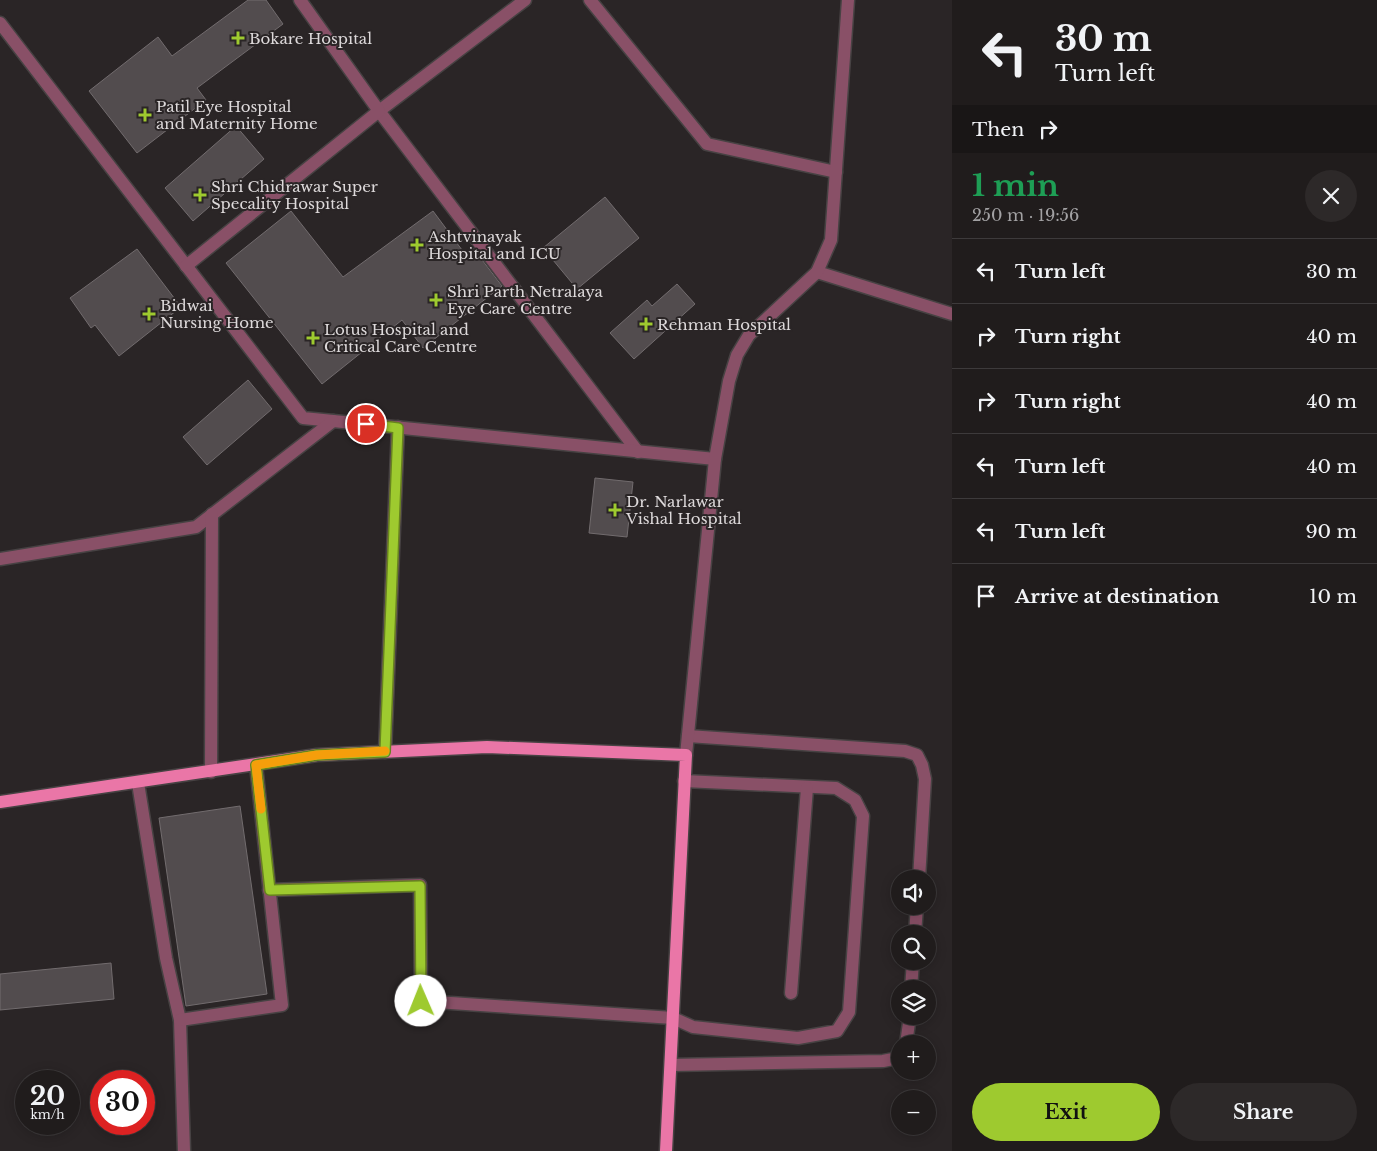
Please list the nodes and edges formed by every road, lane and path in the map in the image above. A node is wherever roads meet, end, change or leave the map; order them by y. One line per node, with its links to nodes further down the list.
1 (300, 0): 6 (street)
2 (525, 0): 6 (street)
3 (590, 0): 7 (street)
4 (848, 0): 7 (street)
5 (0, 23): 8 (street)
6 (379, 111): 8 (street); 13 (street)
7 (836, 172): 9 (street)
8 (186, 266): 11 (street)
9 (818, 272): 10 (street); 14 (street)
10 (952, 314)
11 (333, 421): 12 (street); 15 (street)
12 (398, 428): 13 (street); 18 (street)
13 (638, 452): 14 (street)
14 (715, 459): 17 (street)
15 (212, 514): 16 (street); 21 (street)
16 (0, 559)
17 (688, 736): 19 (street); 26 (street)
18 (385, 752): 19 (main road); 20 (main road)
19 (686, 755): 22 (main road)
20 (256, 765): 21 (main road); 27 (street)
21 (210, 772): 23 (main road)
22 (684, 781): 24 (street); 29 (main road)
23 (138, 782): 25 (main road); 30 (street)
24 (807, 788): 28 (street); 29 (street)
25 (0, 802)
26 (920, 870)
27 (270, 890): 29 (street); 30 (street)
28 (791, 993)
29 (673, 1018): 32 (main road)
30 (180, 1020): 33 (street)
31 (891, 1059): 32 (street)
32 (671, 1065): 34 (main road)
33 (184, 1151)
34 (666, 1151)

